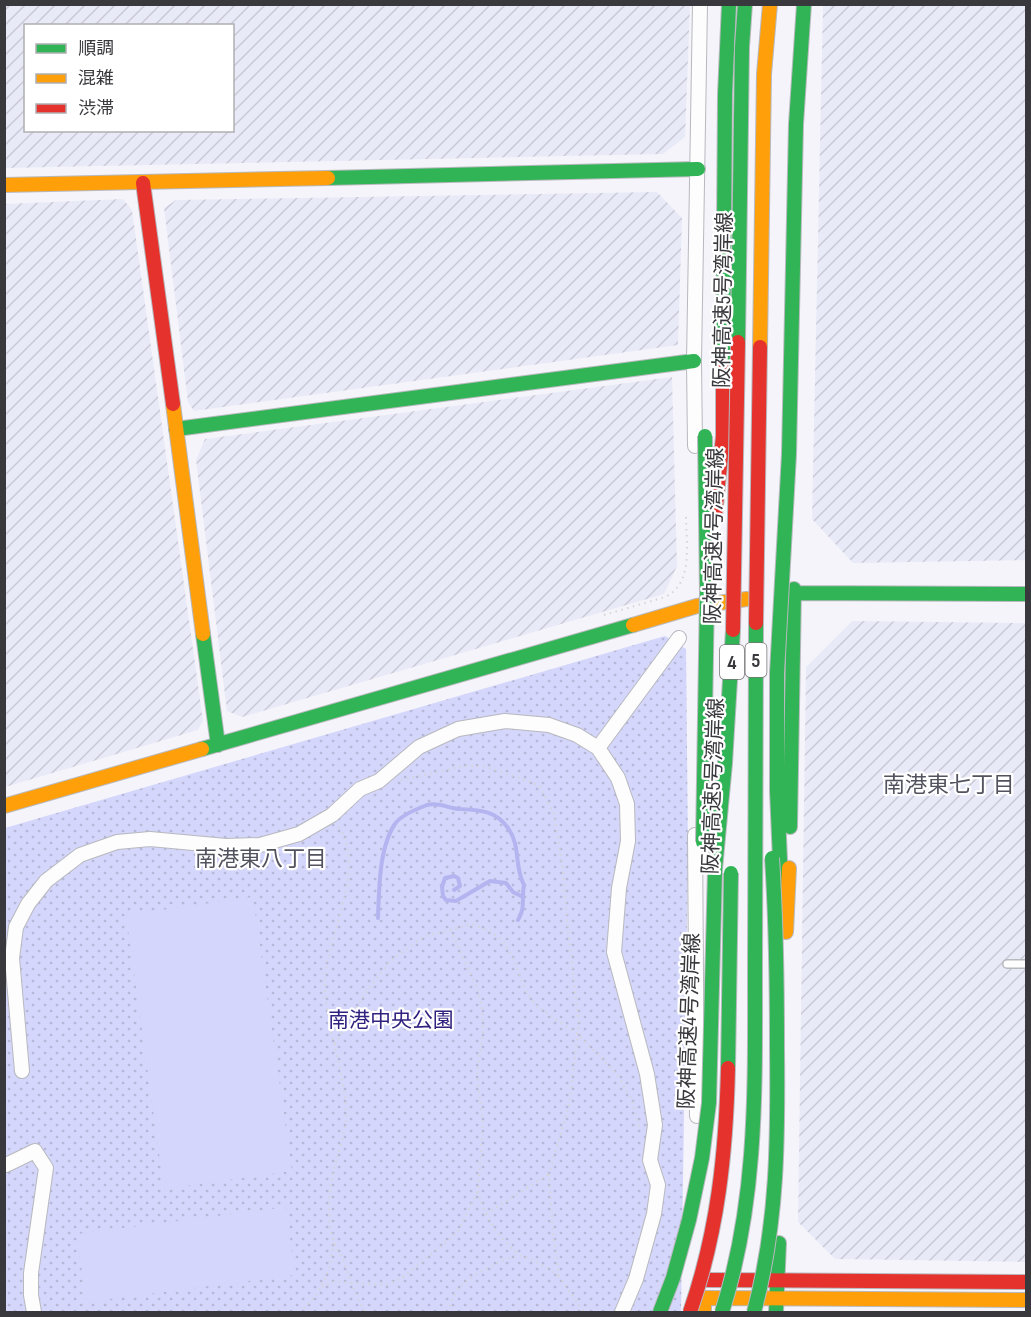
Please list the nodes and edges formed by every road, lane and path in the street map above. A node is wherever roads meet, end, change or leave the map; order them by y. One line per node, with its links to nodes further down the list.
1 (700, 4): 9 (street)
2 (729, 4): 16 (main road, bridge)
3 (745, 4): 62 (main road, 阪神高速4号湾岸線 / 4, bridge)
4 (750, 4): 30 (main road, 阪神高速5号湾岸線 / 5)
5 (773, 4): 8 (main road); 65 (main road, 阪神高速5号湾岸線 / 5, bridge); 66 (main road, 4, bridge)
6 (806, 4): 17 (main road); 22 (main road, bridge)
7 (714, 14): 16 (main road, bridge)
8 (777, 144)
9 (698, 169): 10 (main road); 12 (street)
10 (143, 183): 11 (main road); 13 (main road)
11 (4, 185)
12 (694, 361): 13 (main road); 19 (street)
13 (176, 429): 25 (main road)
14 (774, 473): 22 (main road, bridge)
15 (686, 511): 20 (path)
16 (707, 592): 44 (main road, bridge)
17 (794, 593): 18 (main road); 19 (main road); 33 (main road)
18 (1026, 594)
19 (697, 606): 23 (street); 25 (main road)
20 (598, 616)
21 (679, 638): 26 (street)
22 (777, 673): 33 (main road)
23 (696, 703)
24 (695, 729): 44 (street)
25 (218, 745): 28 (main road)
26 (598, 748): 27 (street); 61 (street)
27 (379, 781): 29 (street); 36 (path)
28 (4, 806)
29 (332, 815): 37 (path); 38 (street)
30 (732, 837)
31 (731, 861): 63 (main road, 阪神高速5号湾岸線, bridge)
32 (450, 929): 36 (path); 37 (path); 42 (path)
33 (785, 956): 49 (main road)
34 (1007, 964): 35 (lane)
35 (1026, 964)
36 (579, 1035): 39 (path); 41 (path)
37 (335, 1044): 45 (path)
38 (22, 1071)
39 (643, 1138)
40 (6, 1165): 56 (street)
41 (549, 1174): 43 (path); 47 (path)
42 (478, 1191): 43 (path); 51 (path)
43 (486, 1214): 46 (path)
44 (699, 1215): 48 (street)
45 (334, 1242): 51 (path); 52 (path)
46 (519, 1255): 47 (path); 59 (path)
47 (559, 1276): 60 (path)
48 (704, 1280): 49 (main road); 53 (street)
49 (777, 1280): 50 (main road); 54 (main road)
50 (1026, 1282)
51 (352, 1284): 52 (path); 58 (path)
52 (322, 1287): 57 (path)
53 (704, 1298): 54 (main road); 64 (main road)
54 (777, 1298): 55 (main road); 67 (main road)
55 (1026, 1300)
56 (34, 1312)
57 (299, 1312)
58 (365, 1312)
59 (448, 1312)
60 (584, 1312)
61 (622, 1312)
62 (660, 1312)
63 (690, 1312)
64 (704, 1312)
65 (722, 1312)
66 (754, 1312)
67 (776, 1312)

